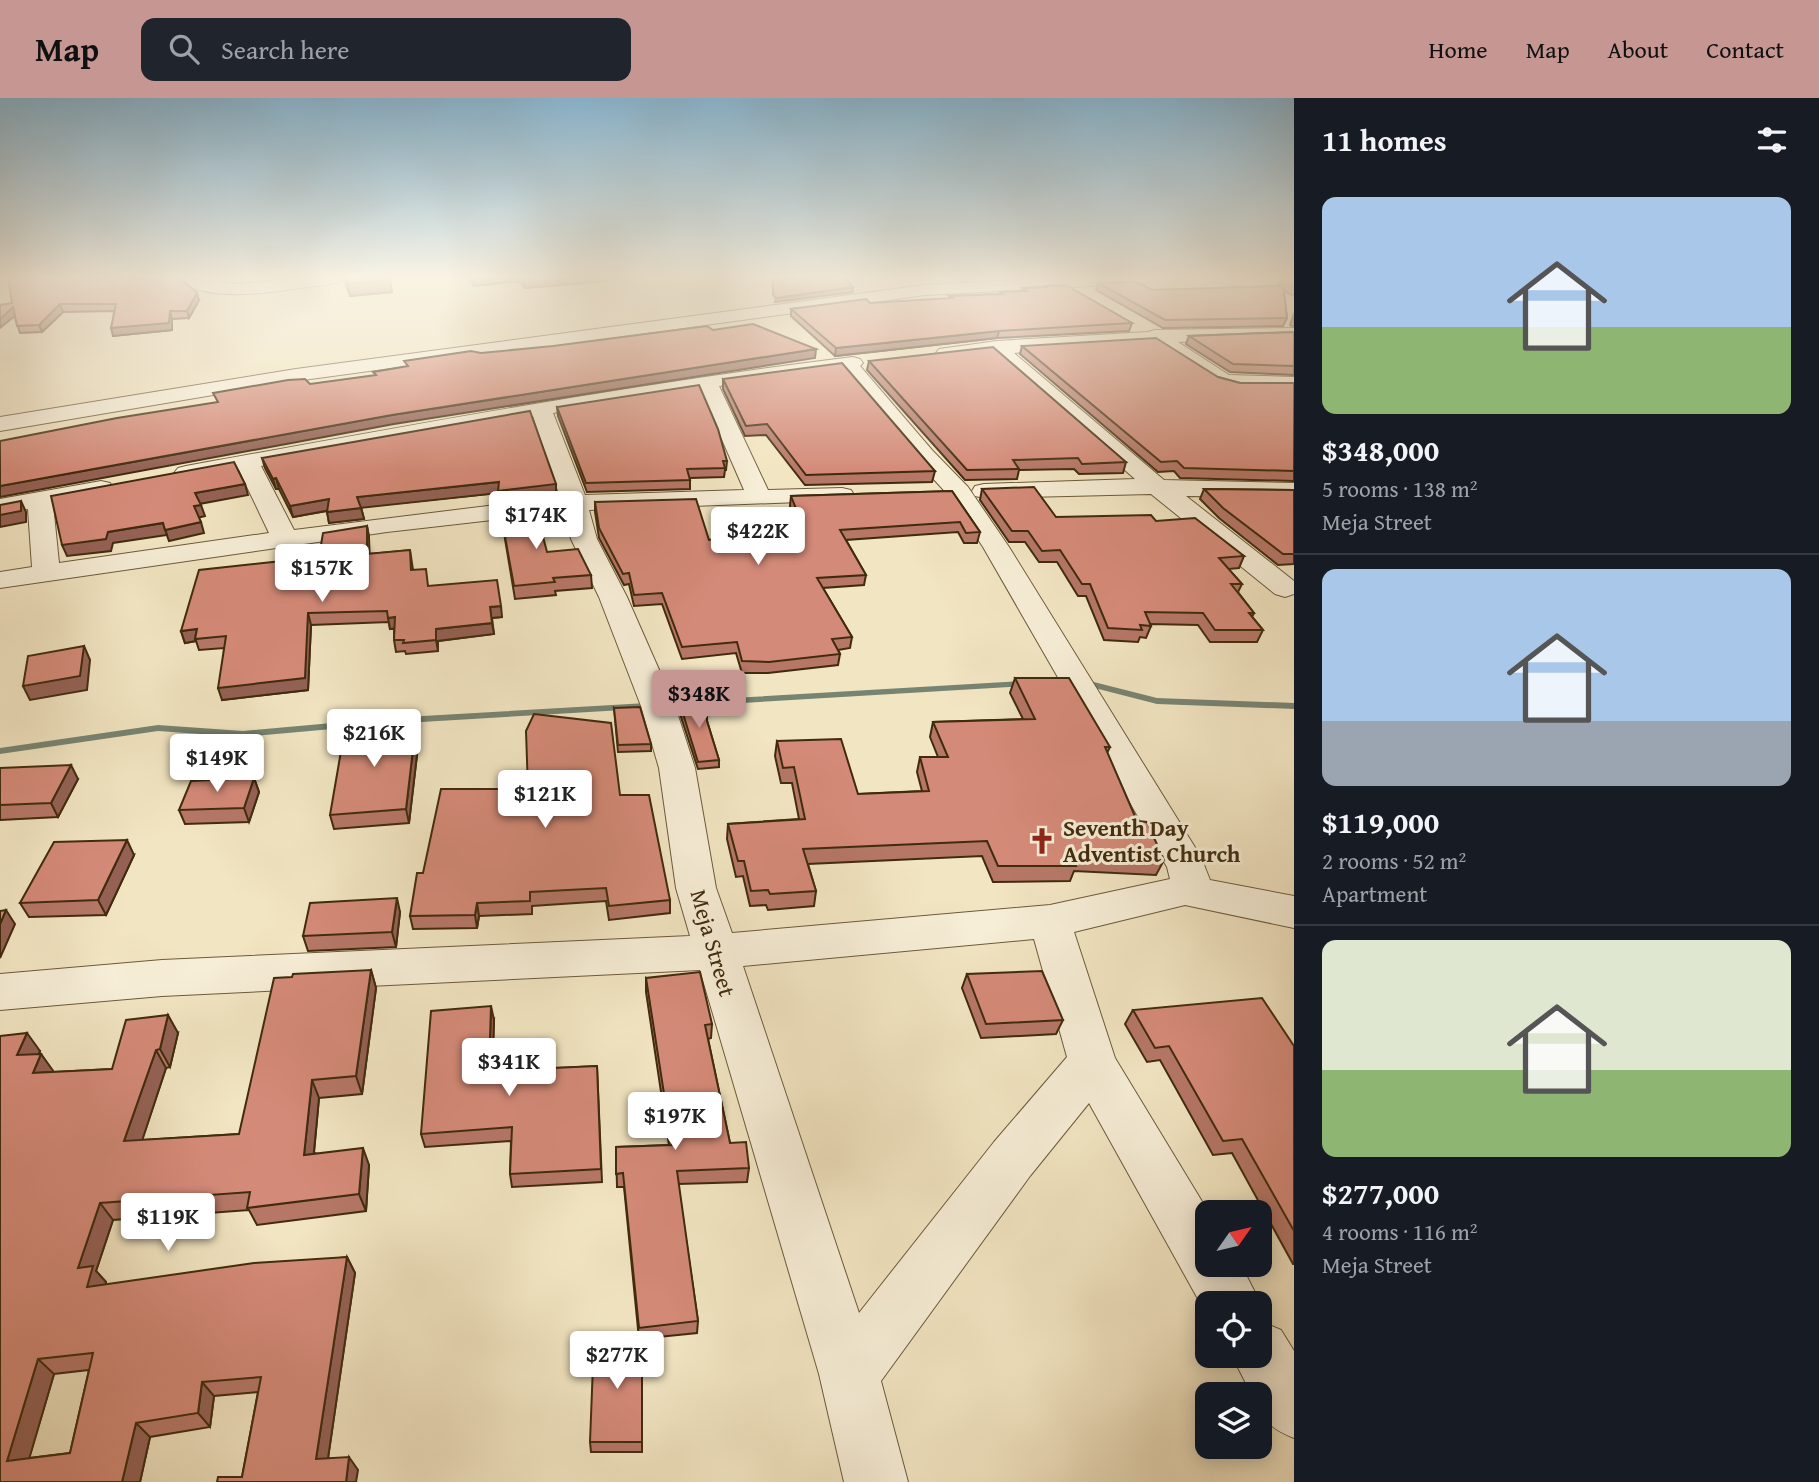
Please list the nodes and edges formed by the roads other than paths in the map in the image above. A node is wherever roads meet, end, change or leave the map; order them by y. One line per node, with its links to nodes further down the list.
1 (549, 343): 11 (street)
2 (1068, 343): 4 (street)
3 (1167, 343): 9 (street)
4 (997, 347): 5 (street); 15 (street)
5 (929, 355)
6 (875, 361): 7 (street)
7 (848, 364): 8 (street); 17 (street)
8 (707, 383): 10 (street); 19 (street)
9 (1294, 383)
10 (541, 410): 12 (street); 21 (street, Meja Street)
11 (0, 424)
12 (247, 462): 13 (street); 23 (street)
13 (170, 476)
14 (118, 485): 20 (street)
15 (1157, 486): 16 (street); 17 (street); 26 (street)
16 (1294, 490)
17 (946, 493): 27 (street)
18 (866, 495): 19 (street)
19 (759, 497): 21 (street)
20 (40, 499): 22 (street); 24 (street)
21 (575, 503): 23 (street); 30 (street, Meja Street)
22 (0, 506)
23 (285, 538): 24 (street)
24 (46, 574): 25 (street)
25 (0, 580)
26 (1285, 588)
27 (1184, 890): 28 (street); 29 (street)
28 (1294, 912)
29 (1050, 921): 30 (street); 32 (street)
30 (714, 952): 31 (street); 35 (street, Meja Street)
31 (0, 992)
32 (1093, 1063): 33 (street); 35 (street)
33 (1195, 1241)
34 (1270, 1368): 36 (street)
35 (849, 1374): 37 (street, Meja Street)
36 (1294, 1407)
37 (876, 1482)

